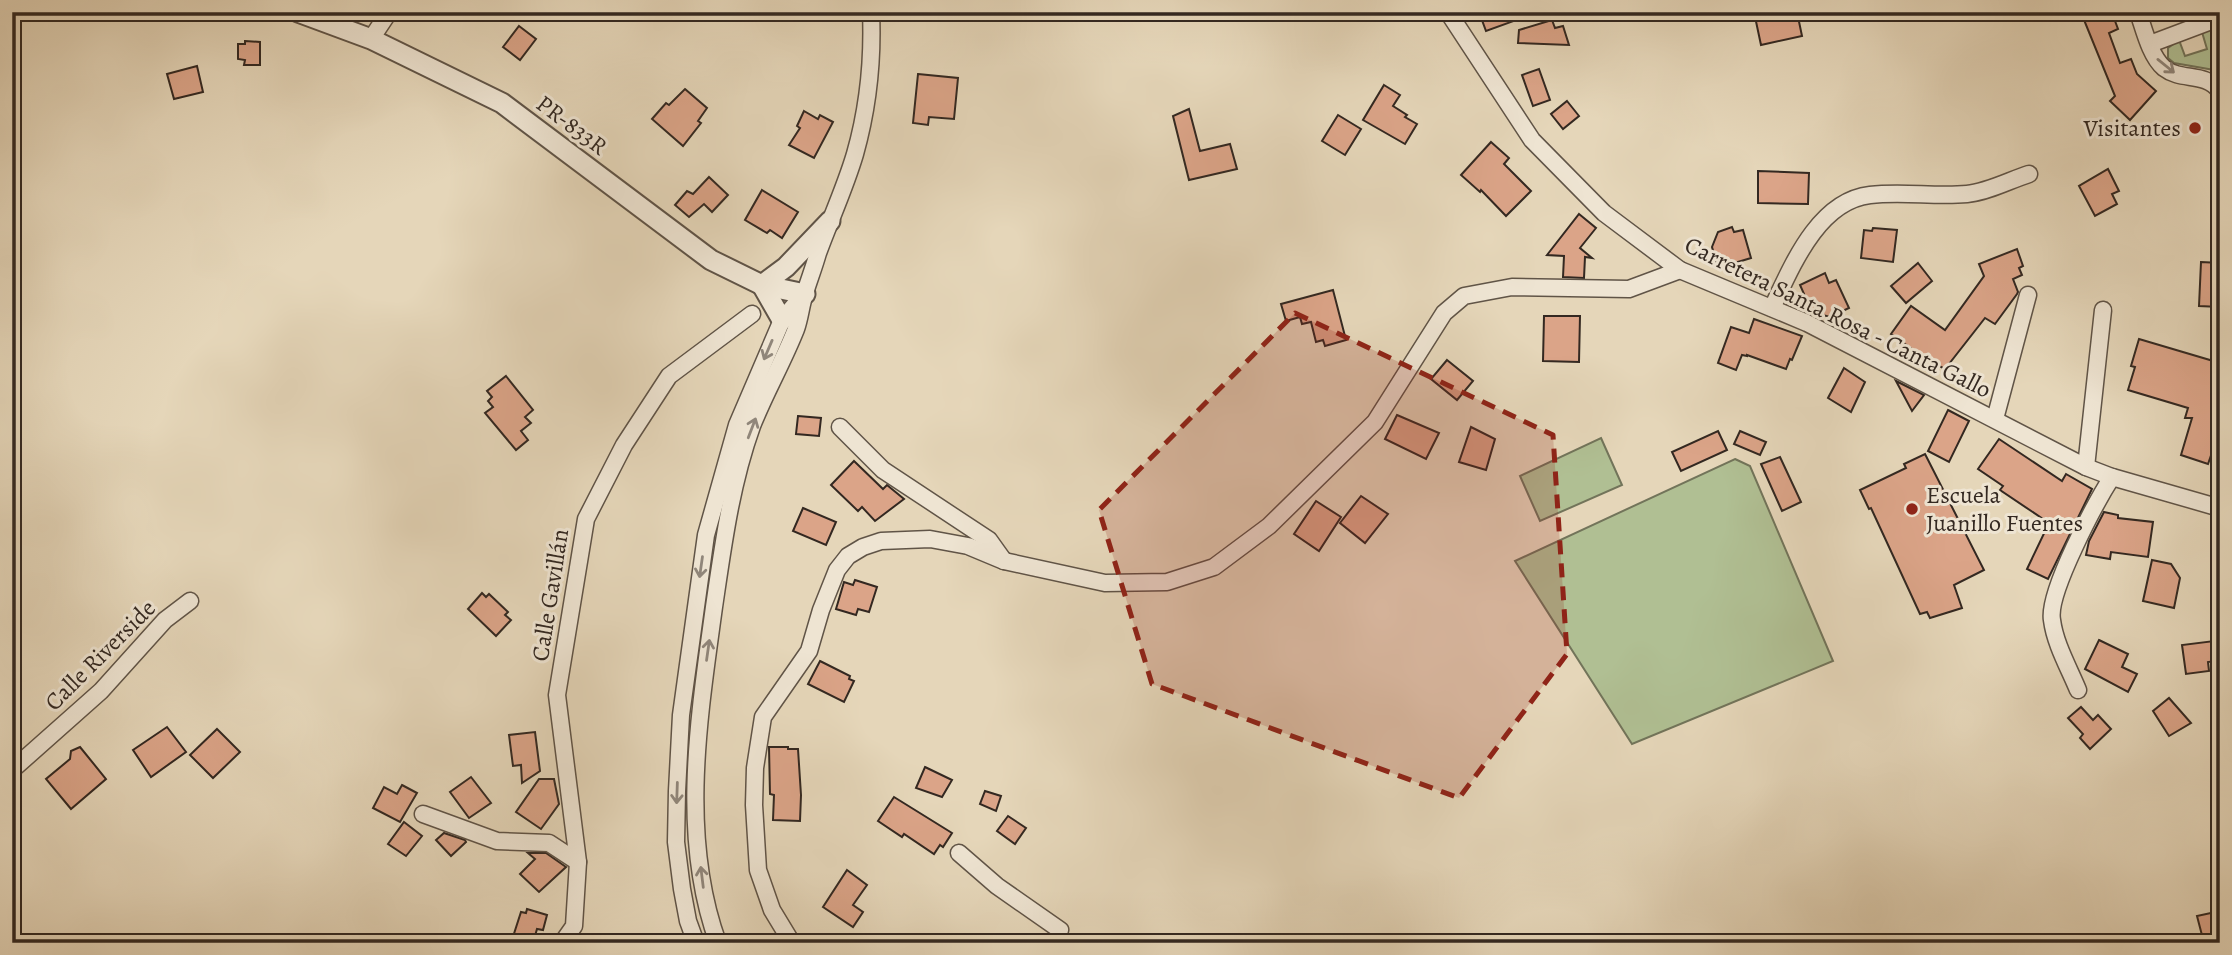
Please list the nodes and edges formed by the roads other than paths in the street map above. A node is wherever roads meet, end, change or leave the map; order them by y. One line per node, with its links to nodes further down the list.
1 (298, 12): 8 (street, PR-833R / PR-833R)
2 (388, 12): 8 (street)
3 (871, 12): 12 (street)
4 (1448, 12): 13 (street, Carretera Santa Rosa - Canta Gallo)
5 (2138, 12): 9 (street)
6 (2217, 12): 7 (street)
7 (2220, 18): 9 (street)
8 (371, 39): 14 (street, PR-833R / PR-833R)
9 (2150, 44): 10 (street, one-way to 10)
10 (2220, 91)
11 (2029, 174): 17 (street)
12 (830, 221): 14 (street); 15 (street)
13 (1680, 270): 17 (street, Carretera Santa Rosa - Canta Gallo); 26 (street)
14 (762, 285): 15 (street, PR-833R / PR-833R); 20 (street)
15 (805, 294): 20 (street); 36 (street, one-way to 15)
16 (2028, 295): 21 (street)
17 (1772, 308): 21 (street, Carretera Santa Rosa - Canta Gallo)
18 (2103, 310): 23 (street)
19 (752, 314): 32 (street, Calle Gavillán)
20 (782, 320): 35 (street, one-way to 35)
21 (1995, 419): 23 (street, Carretera Santa Rosa - Canta Gallo)
22 (840, 427): 26 (street)
23 (2086, 467): 24 (street, Carretera Santa Rosa - Canta Gallo)
24 (2112, 477): 25 (street, Carretera Santa Rosa - Canta Gallo); 28 (street)
25 (2220, 508)
26 (1004, 561): 33 (street)
27 (190, 601): 29 (street, Calle Riverside)
28 (2078, 690)
29 (12, 771)
30 (423, 814): 32 (street)
31 (958, 853): 37 (street)
32 (578, 862): 34 (street, Calle Gavillán)
33 (797, 942)
34 (562, 943)
35 (696, 943)
36 (718, 943)
37 (1056, 943)

